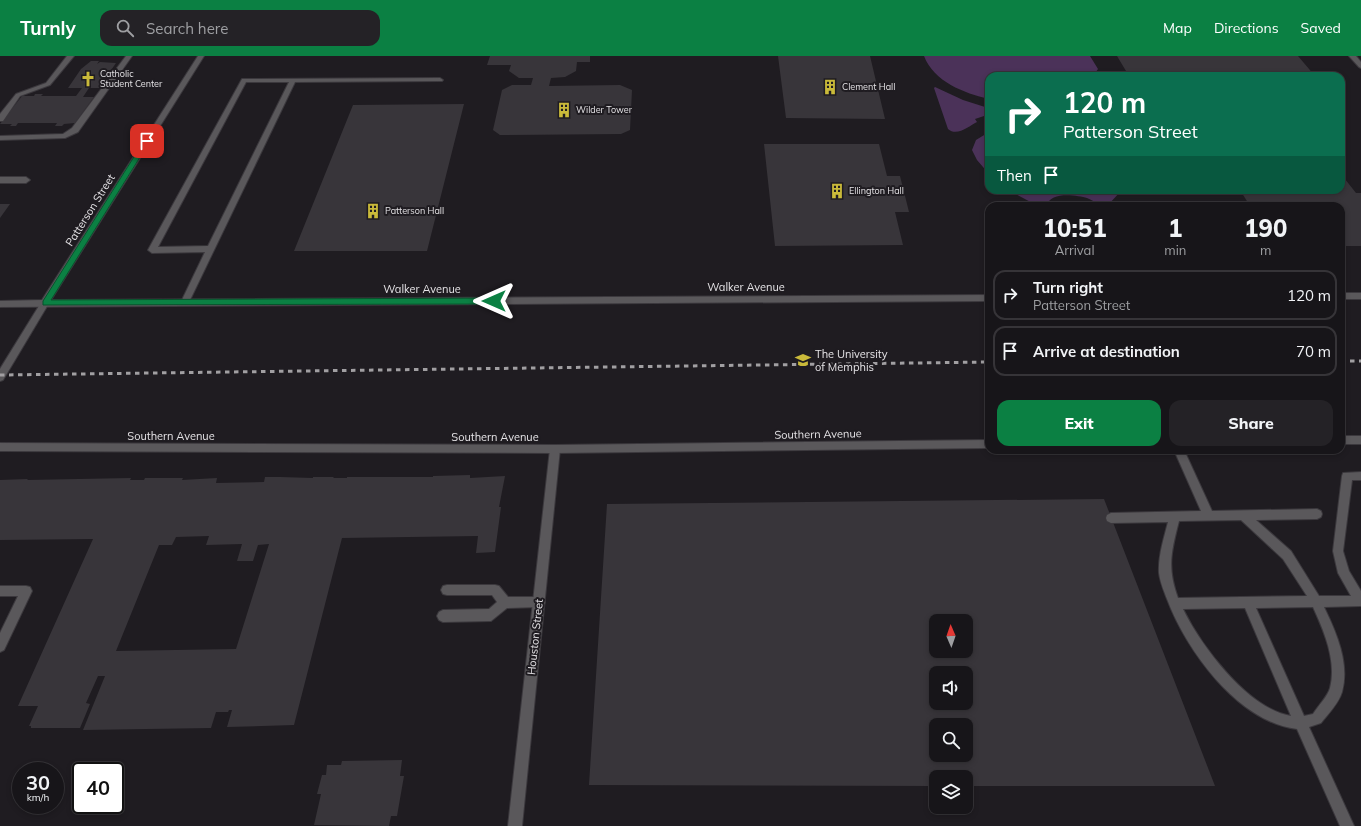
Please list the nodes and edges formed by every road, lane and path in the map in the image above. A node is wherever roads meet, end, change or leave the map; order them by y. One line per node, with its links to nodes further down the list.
1 (71, 56): 8 (street)
2 (129, 56): 9 (street)
3 (201, 56): 17 (street, Patterson Street)
4 (1352, 56): 5 (street)
5 (1361, 66)
6 (293, 80): 7 (street); 12 (street); 12 (street)
7 (440, 80)
8 (0, 119)
9 (0, 138)
10 (0, 180): 11 (street)
11 (26, 180)
12 (211, 249): 16 (street)
13 (1345, 296): 14 (street)
14 (1361, 296)
15 (985, 298): 16 (street, Walker Avenue)
16 (185, 302): 17 (street, Walker Avenue)
17 (46, 303): 18 (street, Walker Avenue); 19 (street, Patterson Street)
18 (0, 304)
19 (0, 377)
20 (1345, 440): 21 (street)
21 (1361, 440)
22 (985, 444): 24 (street, Southern Avenue)
23 (0, 447): 24 (street, Southern Avenue)
24 (555, 449): 36 (street, Houston Street)
25 (1181, 454): 28 (street)
26 (1361, 476): 35 (street)
27 (1317, 514): 29 (street)
28 (1208, 515): 29 (street); 30 (street)
29 (1243, 515): 34 (street)
30 (1175, 516): 31 (street); 39 (street)
31 (1111, 518)
32 (447, 590): 38 (street)
33 (0, 591): 41 (street)
34 (1316, 601): 35 (street); 37 (street); 42 (street)
35 (1361, 601)
36 (539, 602): 38 (street); 43 (street, Houston Street)
37 (1248, 602): 39 (street); 42 (street)
38 (505, 603): 40 (street)
39 (1174, 604): 42 (street)
40 (443, 616)
41 (0, 646)
42 (1301, 723): 44 (street)
43 (515, 826)
44 (1346, 826)

